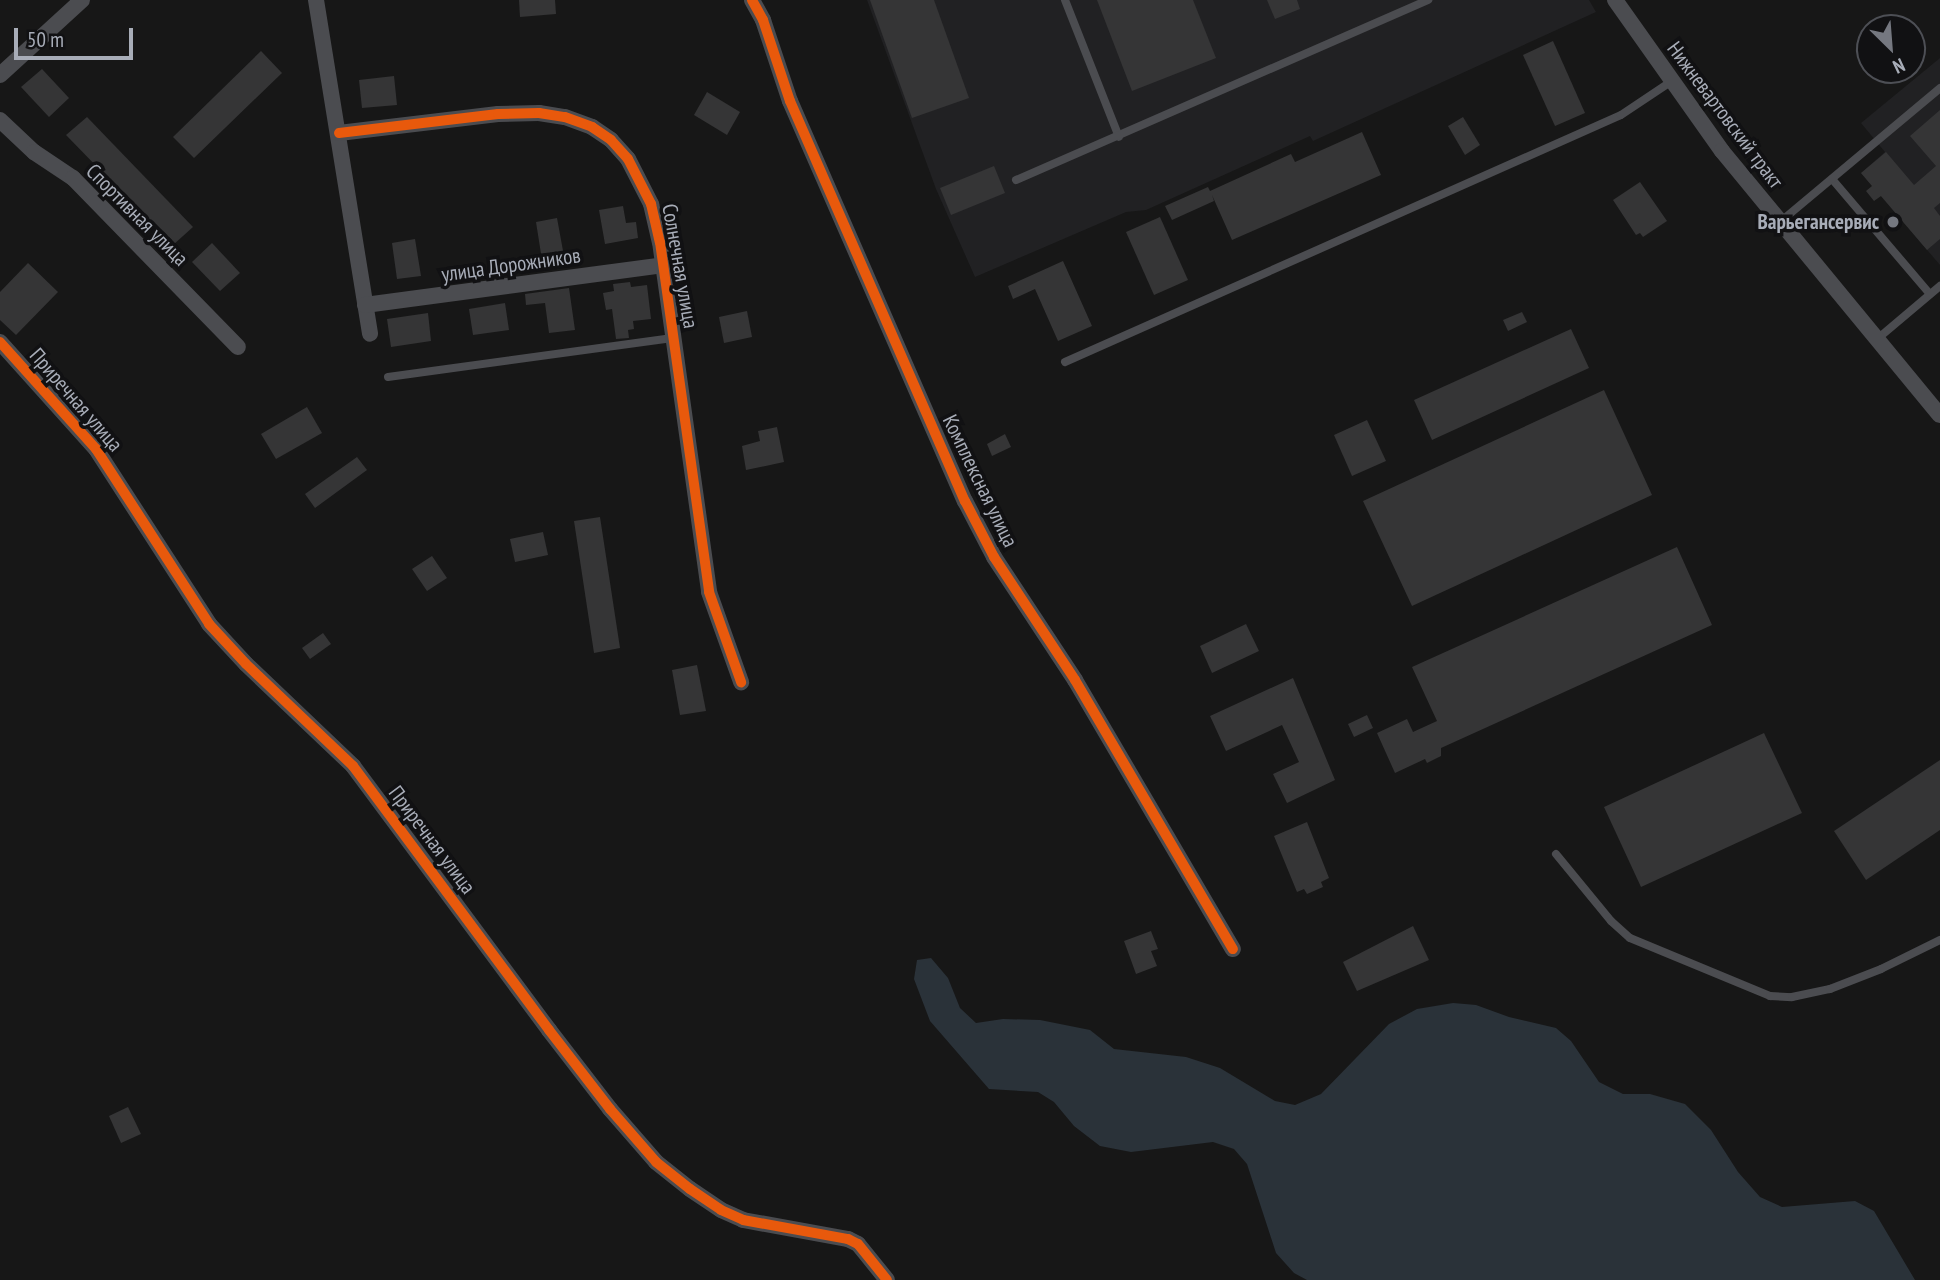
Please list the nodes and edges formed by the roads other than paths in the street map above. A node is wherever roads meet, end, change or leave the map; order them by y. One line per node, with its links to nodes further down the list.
1 (82, 0): 7 (street)
2 (316, 0): 11 (street)
3 (752, 0): 31 (street, Комплексная улица)
4 (1065, 0): 12 (lane)
5 (1427, 0): 12 (lane)
6 (1615, 0): 8 (street, Нижневартовский тракт)
7 (0, 75)
8 (1672, 81): 15 (street, Нижневартовский тракт); 25 (lane)
9 (1940, 88): 13 (lane)
10 (0, 120): 24 (street, Спортивная улица)
11 (339, 133): 16 (street, Солнечная улица); 19 (street)
12 (1119, 137): 14 (lane)
13 (1832, 179): 15 (lane); 18 (lane)
14 (1016, 180)
15 (1780, 222): 22 (street, Нижневартовский тракт)
16 (663, 265): 19 (street, улица Дорожников); 21 (street, Солнечная улица)
17 (1940, 286): 18 (lane)
18 (1930, 294): 22 (lane)
19 (365, 306): 20 (street)
20 (370, 334)
21 (674, 338): 26 (lane); 28 (street, Солнечная улица)
22 (1876, 340): 27 (street, Нижневартовский тракт)
23 (0, 342): 32 (street, Приречная улица)
24 (238, 347)
25 (1065, 362)
26 (388, 377)
27 (1940, 415)
28 (741, 682)
29 (1556, 854): 30 (lane)
30 (1940, 940)
31 (1233, 949)
32 (887, 1280)

